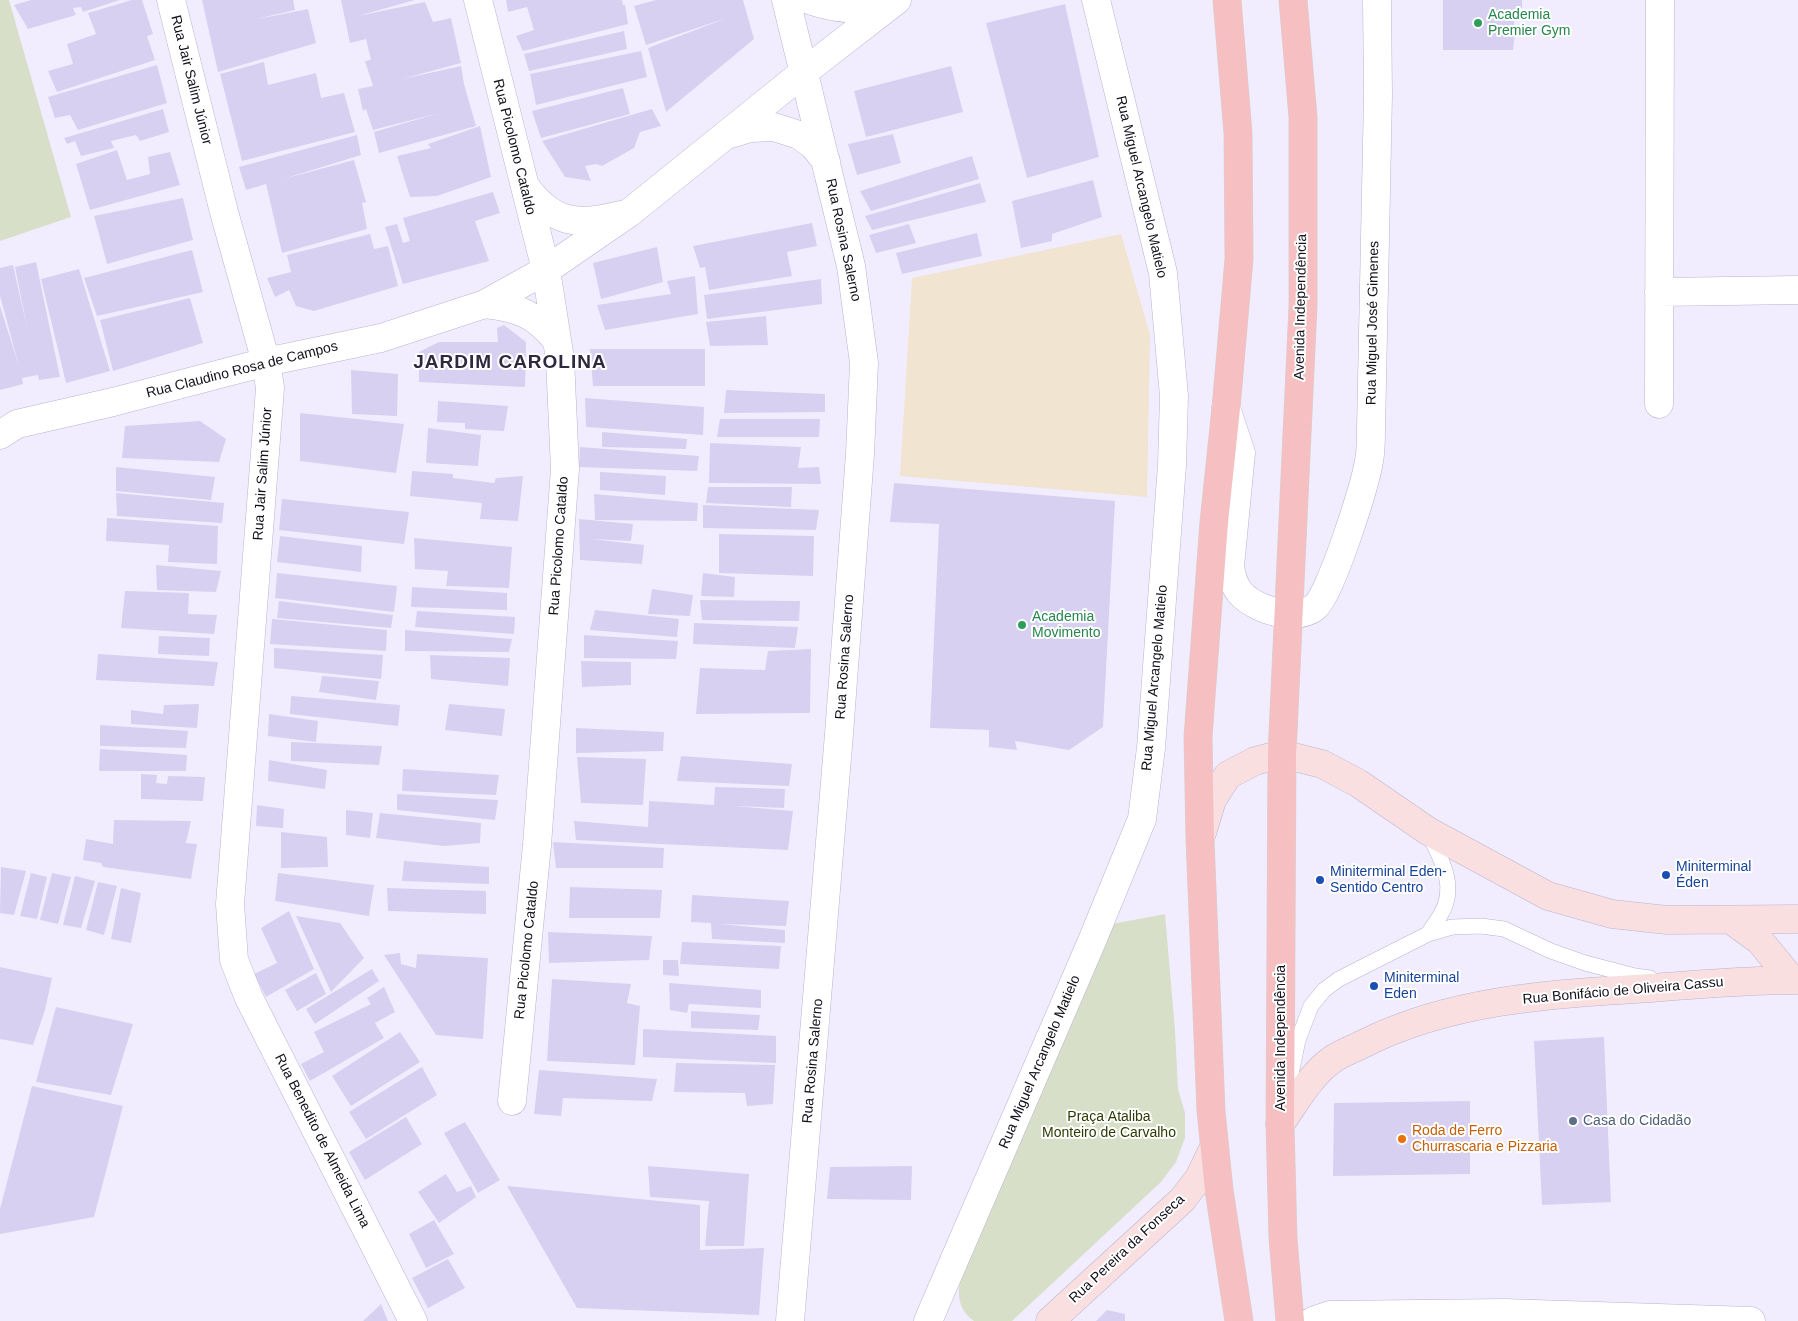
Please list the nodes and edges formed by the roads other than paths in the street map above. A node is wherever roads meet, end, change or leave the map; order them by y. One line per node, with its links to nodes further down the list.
1 (171, 0): 21 (street, Rua Jair Salim Júnior)
2 (478, 0): 14 (street, Rua Picolomo Cataldo)
3 (786, 0): 11 (street, Rua Rosina Salerno)
4 (809, 0): 10 (street, Rua Claudino Rosa de Campos)
5 (1096, 0): 40 (street, Rua Miguel Arcangelo Matielo)
6 (1227, 0): 23 (main road)
7 (1293, 0): 25 (main road, Avenida Independência)
8 (1377, 0): 25 (street, Rua Miguel José Gimenes)
9 (1660, 0): 18 (street)
10 (896, 1): 11 (street, Rua Claudino Rosa de Campos)
11 (804, 72): 12 (street, Rua Claudino Rosa de Campos); 13 (street, Rua Rosina Salerno)
12 (724, 136): 13 (street, Rua Claudino Rosa de Campos); 15 (street, Rua Claudino Rosa de Campos)
13 (826, 161): 39 (street, Rua Rosina Salerno)
14 (524, 185): 15 (street, Rua Claudino Rosa de Campos); 16 (street, Rua Picolomo Cataldo)
15 (629, 213): 16 (street, Rua Claudino Rosa de Campos)
16 (546, 270): 19 (street, Rua Claudino Rosa de Campos); 20 (street, Rua Picolomo Cataldo)
17 (1798, 290): 18 (street)
18 (1659, 292): 22 (street)
19 (485, 304): 20 (street, Rua Claudino Rosa de Campos); 21 (street, Rua Claudino Rosa de Campos)
20 (557, 342): 35 (street, Rua Picolomo Cataldo)
21 (266, 362): 24 (street, Rua Claudino Rosa de Campos); 32 (street, Rua Jair Salim Júnior)
22 (1658, 404)
23 (1226, 408): 25 (street); 28 (main road)
24 (0, 435)
25 (1288, 614): 26 (main road, Avenida Independência)
26 (1282, 754): 27 (main road); 28 (main road); 36 (main road, Avenida Independência)
27 (1428, 831): 30 (main road); 31 (lane)
28 (1200, 839): 37 (main road)
29 (1798, 919): 30 (main road)
30 (1731, 920): 33 (main road)
31 (1428, 934): 34 (lane); 36 (lane)
32 (234, 960): 38 (street, Rua Benedito de Almeida Lima)
33 (1796, 983): 34 (main road, Rua Bonifácio de Oliveira Cassu)
34 (1698, 984): 36 (main road, Rua Bonifácio de Oliveira Cassu)
35 (512, 1101)
36 (1280, 1124): 43 (main road, Avenida Independência)
37 (1214, 1147): 41 (main road, Rua Pereira da Fonseca); 42 (main road)
38 (413, 1321)
39 (790, 1321)
40 (928, 1321)
41 (1050, 1321)
42 (1239, 1321)
43 (1290, 1321)
44 (1313, 1321): 45 (street)
45 (1751, 1321)

